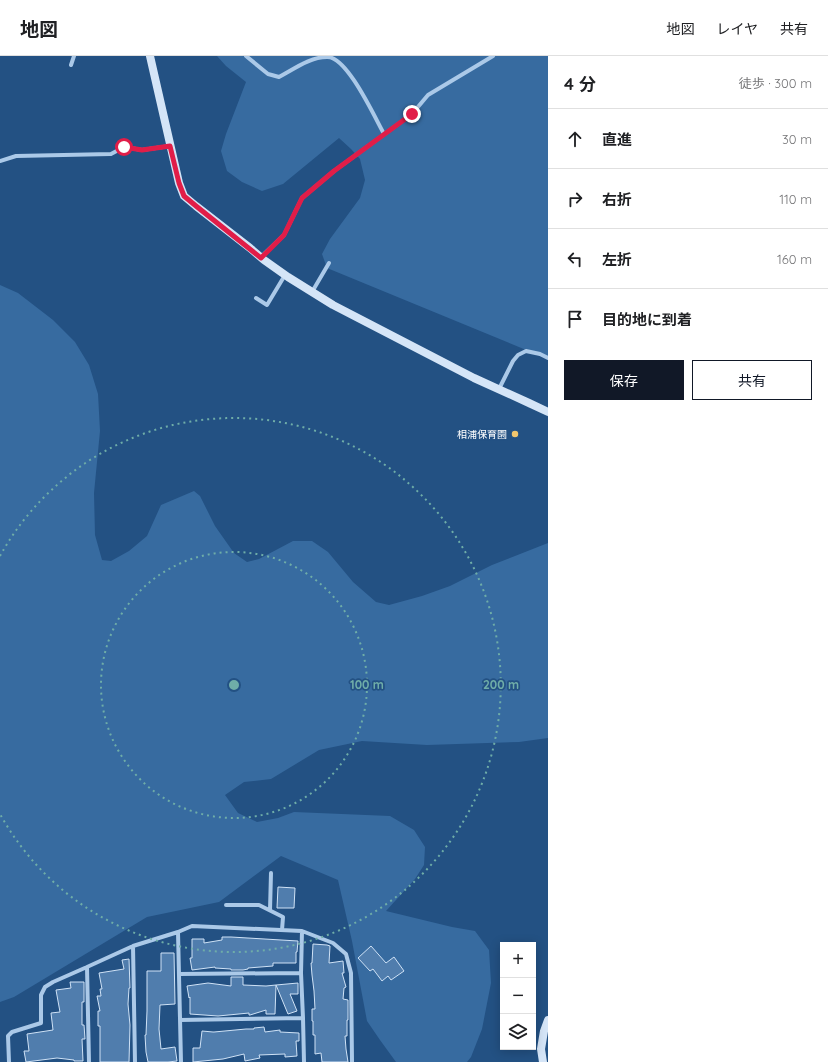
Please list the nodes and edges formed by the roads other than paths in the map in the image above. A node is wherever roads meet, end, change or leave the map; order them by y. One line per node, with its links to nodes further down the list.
1 (74, 56): 5 (street)
2 (150, 56): 7 (street)
3 (246, 56): 6 (street)
4 (493, 56): 6 (street)
5 (71, 65)
6 (384, 134): 9 (street)
7 (170, 146): 8 (street); 9 (street)
8 (0, 161)
9 (261, 258): 11 (street)
10 (329, 263): 12 (street)
11 (285, 275): 12 (street); 13 (street)
12 (312, 292): 15 (street)
13 (256, 298)
14 (548, 358): 15 (street)
15 (499, 389): 16 (street)
16 (548, 412)
17 (271, 873): 19 (street)
18 (226, 905): 19 (street)
19 (270, 910): 20 (street)
20 (282, 930): 21 (street); 22 (street)
21 (302, 931): 25 (street); 35 (street)
22 (178, 932): 23 (street); 26 (street)
23 (133, 946): 24 (street); 32 (street)
24 (87, 967): 30 (street); 31 (street)
25 (301, 973): 26 (street); 27 (street)
26 (179, 974): 28 (street)
27 (303, 1018): 28 (street); 34 (street)
28 (180, 1020): 33 (street)
29 (548, 1020): 36 (street)
30 (9, 1062)
31 (89, 1062)
32 (135, 1062)
33 (181, 1062)
34 (304, 1062)
35 (352, 1062)
36 (543, 1062)

